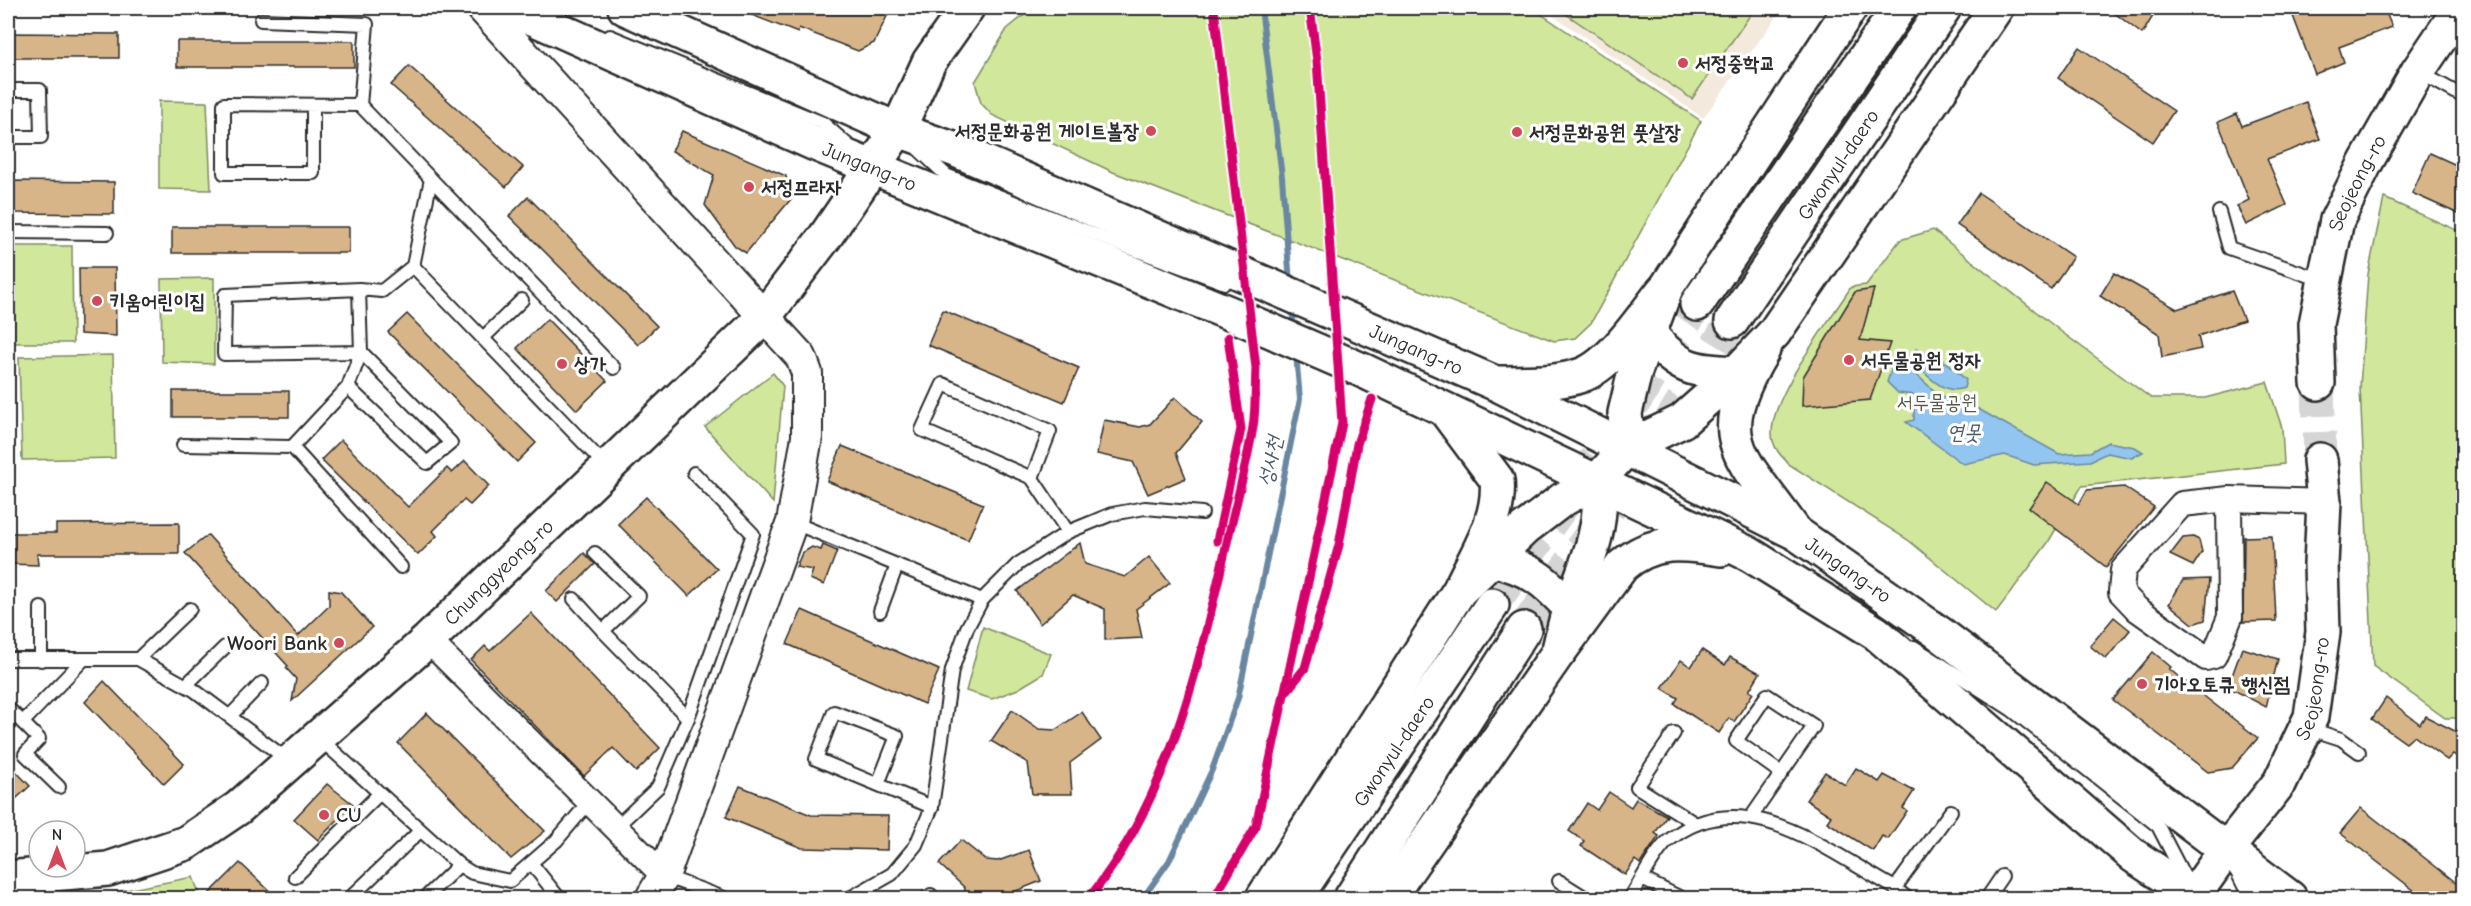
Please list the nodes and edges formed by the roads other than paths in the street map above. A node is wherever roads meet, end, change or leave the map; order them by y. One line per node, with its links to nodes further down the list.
1 (482, 8): 31 (street)
2 (510, 8): 19 (main road, Jungang-ro)
3 (526, 8): 19 (lane)
4 (625, 8): 17 (main road)
5 (967, 8): 17 (main road, Chunggyeong-ro)
6 (1850, 8): 26 (main road)
7 (1899, 8): 30 (main road, Gwonyul-daero)
8 (1944, 8): 32 (main road, Gwonyul-daero)
9 (1996, 8): 33 (main road)
10 (2456, 10): 12 (main road, Seojeong-ro)
11 (261, 20): 16 (lane)
12 (2418, 71): 14 (lane); 25 (main road, Seojeong-ro)
13 (8, 90): 18 (lane)
14 (2463, 97)
15 (313, 105): 15 (lane); 16 (lane)
16 (360, 105): 20 (lane)
17 (898, 130): 19 (main road, Chunggyeong-ro); 28 (main road)
18 (8, 137)
19 (873, 167): 28 (main road, Jungang-ro); 31 (main road, Chunggyeong-ro)
20 (431, 179): 24 (lane); 37 (lane)
21 (2219, 212): 25 (lane)
22 (8, 232): 23 (lane)
23 (106, 233)
24 (413, 266): 27 (lane); 35 (lane)
25 (2323, 281): 39 (main road, Seojeong-ro)
26 (1666, 288): 34 (main road); 40 (main road)
27 (359, 289): 36 (lane); 36 (lane)
28 (1231, 290): 40 (main road, Jungang-ro); 42 (main road, Jungang-ro)
29 (522, 300): 35 (lane)
30 (1697, 304)
31 (764, 317): 47 (main road, Chunggyeong-ro); 54 (street)
32 (1732, 321)
33 (1773, 333): 38 (main road); 56 (main road)
34 (1650, 334): 38 (main road); 45 (main road)
35 (483, 338): 47 (lane)
36 (361, 352): 41 (lane); 41 (lane)
37 (614, 368)
38 (1736, 373): 45 (main road)
39 (2318, 383)
40 (1497, 384): 45 (main road, Jungang-ro)
41 (348, 387): 44 (lane)
42 (1443, 408): 50 (main road, Jungang-ro); 62 (main road)
43 (183, 445): 44 (lane)
44 (292, 447): 61 (lane)
45 (1628, 447): 50 (main road); 56 (main road, Jungang-ro)
46 (2320, 460): 52 (main road, Seojeong-ro)
47 (608, 467): 72 (main road, Chunggyeong-ro)
48 (694, 472): 83 (lane)
49 (1032, 478): 49 (lane); 55 (lane)
50 (1598, 480): 58 (main road, Jungang-ro); 59 (main road); 67 (main road)
51 (2229, 499): 51 (street); 52 (street)
52 (2324, 502): 85 (main road, Seojeong-ro)
53 (1202, 513): 55 (lane)
54 (792, 522): 60 (lane); 109 (street)
55 (1068, 532): 64 (lane)
56 (1796, 533): 101 (main road, Jungang-ro)
57 (595, 553): 71 (lane)
58 (1749, 554): 74 (main road); 125 (main road, Jungang-ro)
59 (1491, 559): 62 (main road); 67 (main road)
60 (897, 565): 64 (lane); 69 (lane)
61 (401, 567)
62 (1460, 591): 116 (main road)
63 (574, 599): 71 (lane)
64 (982, 600): 95 (lane)
65 (1492, 605): 117 (main road, Gwonyul-daero)
66 (41, 608): 77 (lane)
67 (1570, 608): 74 (main road)
68 (190, 609): 76 (lane)
69 (880, 612)
70 (1524, 629): 118 (main road)
71 (603, 631): 83 (lane)
72 (429, 640): 87 (main road, Chunggyeong-ro); 94 (street)
73 (225, 647): 80 (lane)
74 (1558, 653): 119 (main road)
75 (8, 659): 77 (lane)
76 (138, 659): 78 (lane); 80 (lane)
77 (41, 660): 78 (lane)
78 (83, 660): 84 (lane)
79 (262, 683): 82 (lane)
80 (186, 685): 82 (lane)
81 (8, 708): 84 (lane)
82 (230, 716): 89 (lane)
83 (688, 718): 99 (lane)
84 (23, 722): 92 (lane)
85 (2306, 728): 88 (lane); 101 (main road, Seojeong-ro)
86 (1674, 733): 98 (lane)
87 (318, 737): 89 (main road, Chunggyeong-ro); 93 (lane)
88 (2359, 752)
89 (290, 762): 106 (main road, Chunggyeong-ro)
90 (1781, 773): 90 (lane); 97 (lane)
91 (878, 784): 91 (lane); 95 (lane)
92 (59, 787)
93 (379, 794): 100 (lane); 105 (lane)
94 (589, 802): 99 (street); 102 (lane)
95 (932, 807): 115 (lane)
96 (1952, 811): 110 (lane)
97 (1752, 816): 98 (lane); 110 (lane)
98 (1696, 824): 107 (lane)
99 (615, 828): 109 (street)
100 (420, 831): 103 (lane); 111 (lane)
101 (2226, 850): 125 (main road, Seojeong-ro); 126 (lane); 127 (main road, Jungang-ro)
102 (531, 863): 103 (lane); 113 (lane)
103 (459, 865): 112 (lane)
104 (2002, 876): 124 (lane)
105 (295, 877)
106 (8, 878)
107 (1642, 879): 121 (lane); 122 (lane)
108 (1559, 881): 120 (lane)
109 (658, 887): 114 (lane)
110 (1895, 888): 123 (lane)
111 (350, 898)
112 (425, 898)
113 (559, 898)
114 (724, 898)
115 (854, 898)
116 (1263, 898)
117 (1295, 898)
118 (1351, 898)
119 (1388, 898)
120 (1586, 898)
121 (1630, 898)
122 (1681, 898)
123 (1907, 898)
124 (1987, 898)
125 (2194, 898)
126 (2250, 898)
127 (2290, 898)

